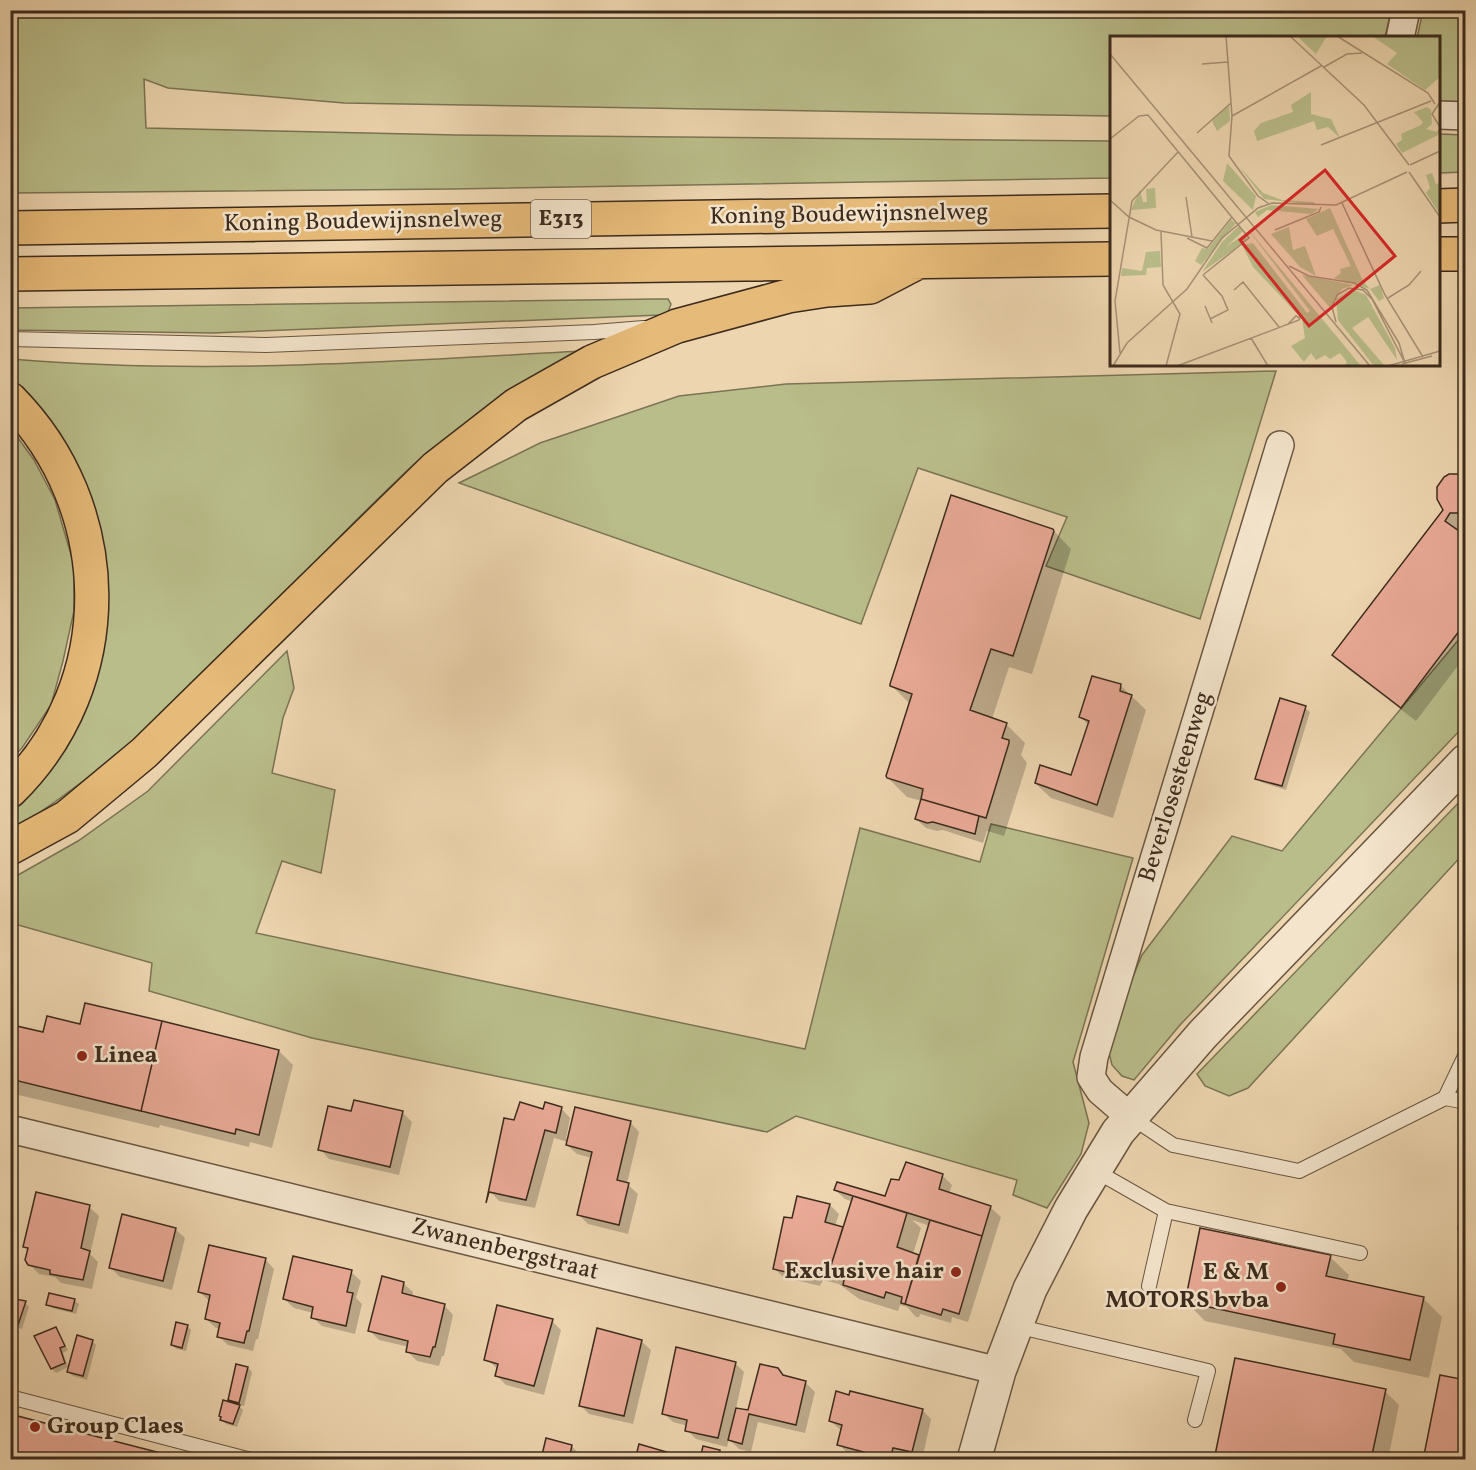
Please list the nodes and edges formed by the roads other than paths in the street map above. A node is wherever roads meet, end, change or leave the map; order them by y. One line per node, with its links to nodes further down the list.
1 (1406, 10): 2 (street)
2 (1400, 36)
3 (1440, 115): 4 (street)
4 (1466, 116)
5 (1466, 205): 6 (highway)
6 (1440, 206)
7 (1110, 211): 8 (highway, Koning Boudewijnsnelweg / E313)
8 (10, 228)
9 (1440, 254): 10 (highway)
10 (1466, 254)
11 (1110, 259): 12 (highway, Koning Boudewijnsnelweg / E313)
12 (918, 262): 13 (highway, Koning Boudewijnsnelweg / E313); 14 (highway)
13 (10, 274)
14 (677, 326): 15 (lane); 20 (highway)
15 (10, 339)
16 (10, 399): 19 (highway)
17 (1280, 444): 24 (street, Beverlosesteenweg)
18 (1466, 761): 24 (street)
19 (10, 791)
20 (10, 848)
21 (1466, 1054): 22 (lane)
22 (1444, 1098): 23 (lane); 24 (lane)
23 (1466, 1102)
24 (1129, 1116): 26 (street)
25 (10, 1128): 31 (street, Zwanenbergstraat)
26 (1094, 1170): 27 (lane); 30 (street)
27 (1166, 1211): 28 (lane); 29 (lane)
28 (1360, 1253)
29 (1149, 1286)
30 (1016, 1326): 31 (street); 33 (lane)
31 (999, 1371): 35 (street)
32 (10, 1397): 34 (lane)
33 (1195, 1420)
34 (251, 1460)
35 (974, 1460)

